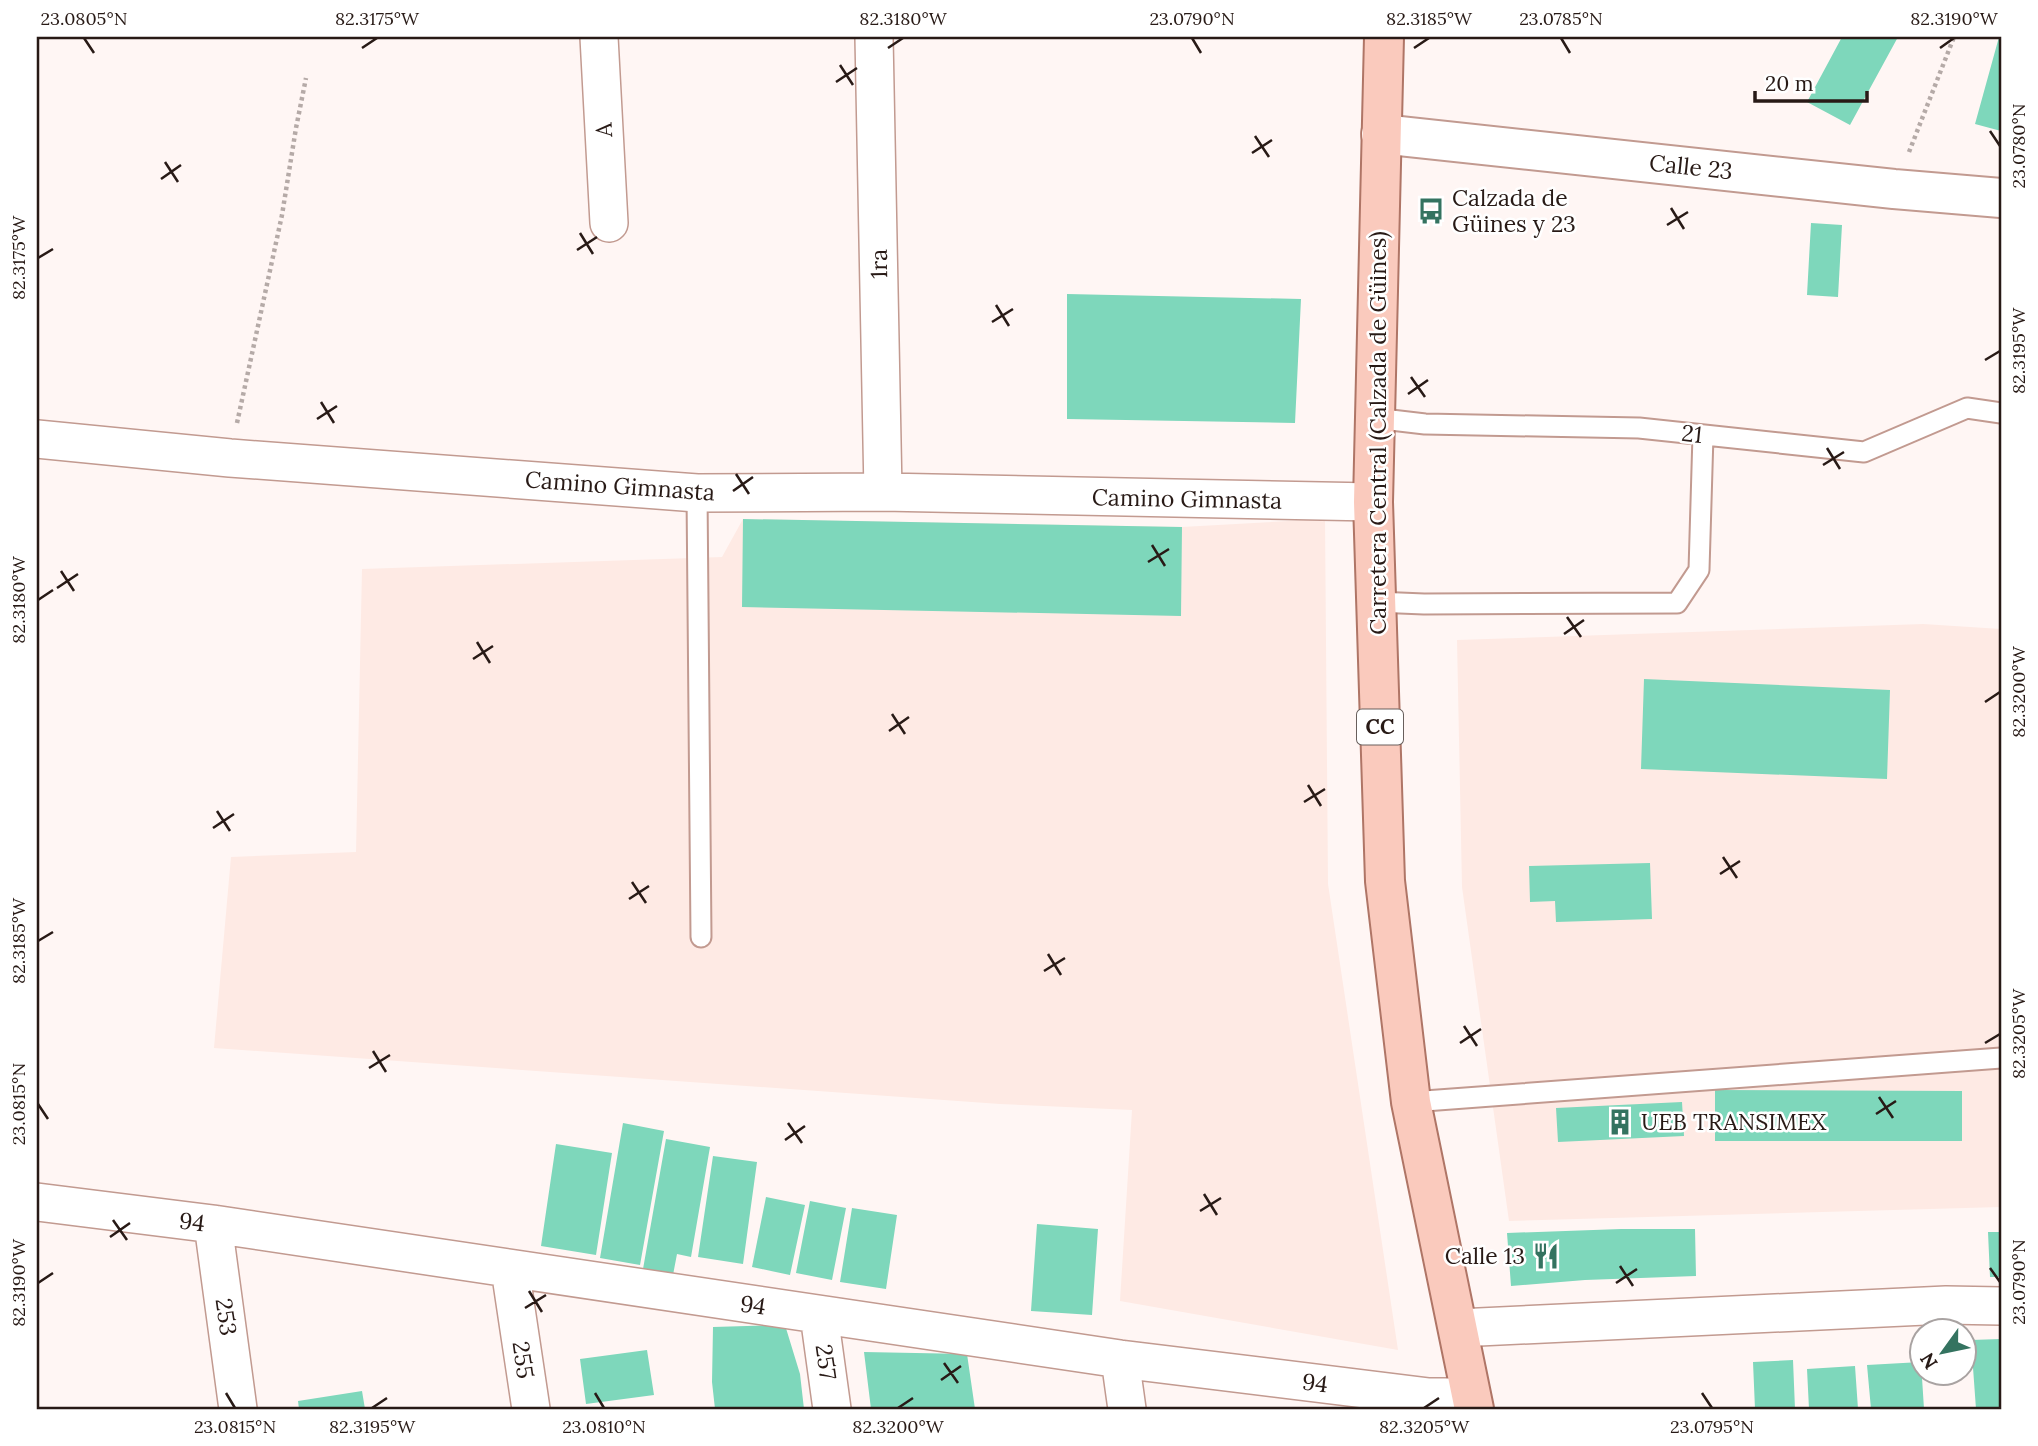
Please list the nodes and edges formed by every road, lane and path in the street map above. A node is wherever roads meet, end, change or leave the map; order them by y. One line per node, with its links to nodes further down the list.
1 (599, 37): 9 (street, A)
2 (874, 37): 15 (street, 1ra)
3 (1384, 37): 6 (main road, Carretera Central (Calzada de Güines) / CC)
4 (1954, 37): 7 (path)
5 (306, 78): 14 (path)
6 (1381, 134): 7 (street, Calle 23); 11 (main road, Carretera Central (Calzada de Güines) / CC)
7 (1894, 189): 8 (street, Calle 23)
8 (2001, 198)
9 (609, 223)
10 (2001, 413): 12 (lane, 21)
11 (1374, 418): 12 (lane, 21); 17 (main road, Carretera Central (Calzada de Güines) / CC)
12 (1703, 435): 18 (lane)
13 (37, 439): 14 (street, Camino Gimnasta)
14 (230, 458): 16 (street, Camino Gimnasta)
15 (883, 492): 16 (street, Camino Gimnasta); 17 (street, Camino Gimnasta)
16 (696, 494): 19 (lane)
17 (1373, 502): 18 (main road, Carretera Central (Calzada de Güines) / CC)
18 (1376, 602): 21 (main road, Carretera Central (Calzada de Güines) / CC)
19 (701, 937)
20 (2001, 1058): 21 (lane)
21 (1411, 1102): 27 (main road, Carretera Central (Calzada de Güines) / CC)
22 (37, 1202): 23 (street, 94)
23 (213, 1224): 24 (street, 94); 30 (street, 253)
24 (510, 1269): 26 (street, 94); 31 (street, 255)
25 (2001, 1306): 27 (street)
26 (819, 1315): 28 (street, 94); 32 (street, 257)
27 (1458, 1328): 29 (main road, Carretera Central (Calzada de Güines) / CC)
28 (1121, 1359): 29 (street, 94); 33 (street)
29 (1473, 1403)
30 (239, 1409)
31 (530, 1409)
32 (832, 1409)
33 (1127, 1409)

